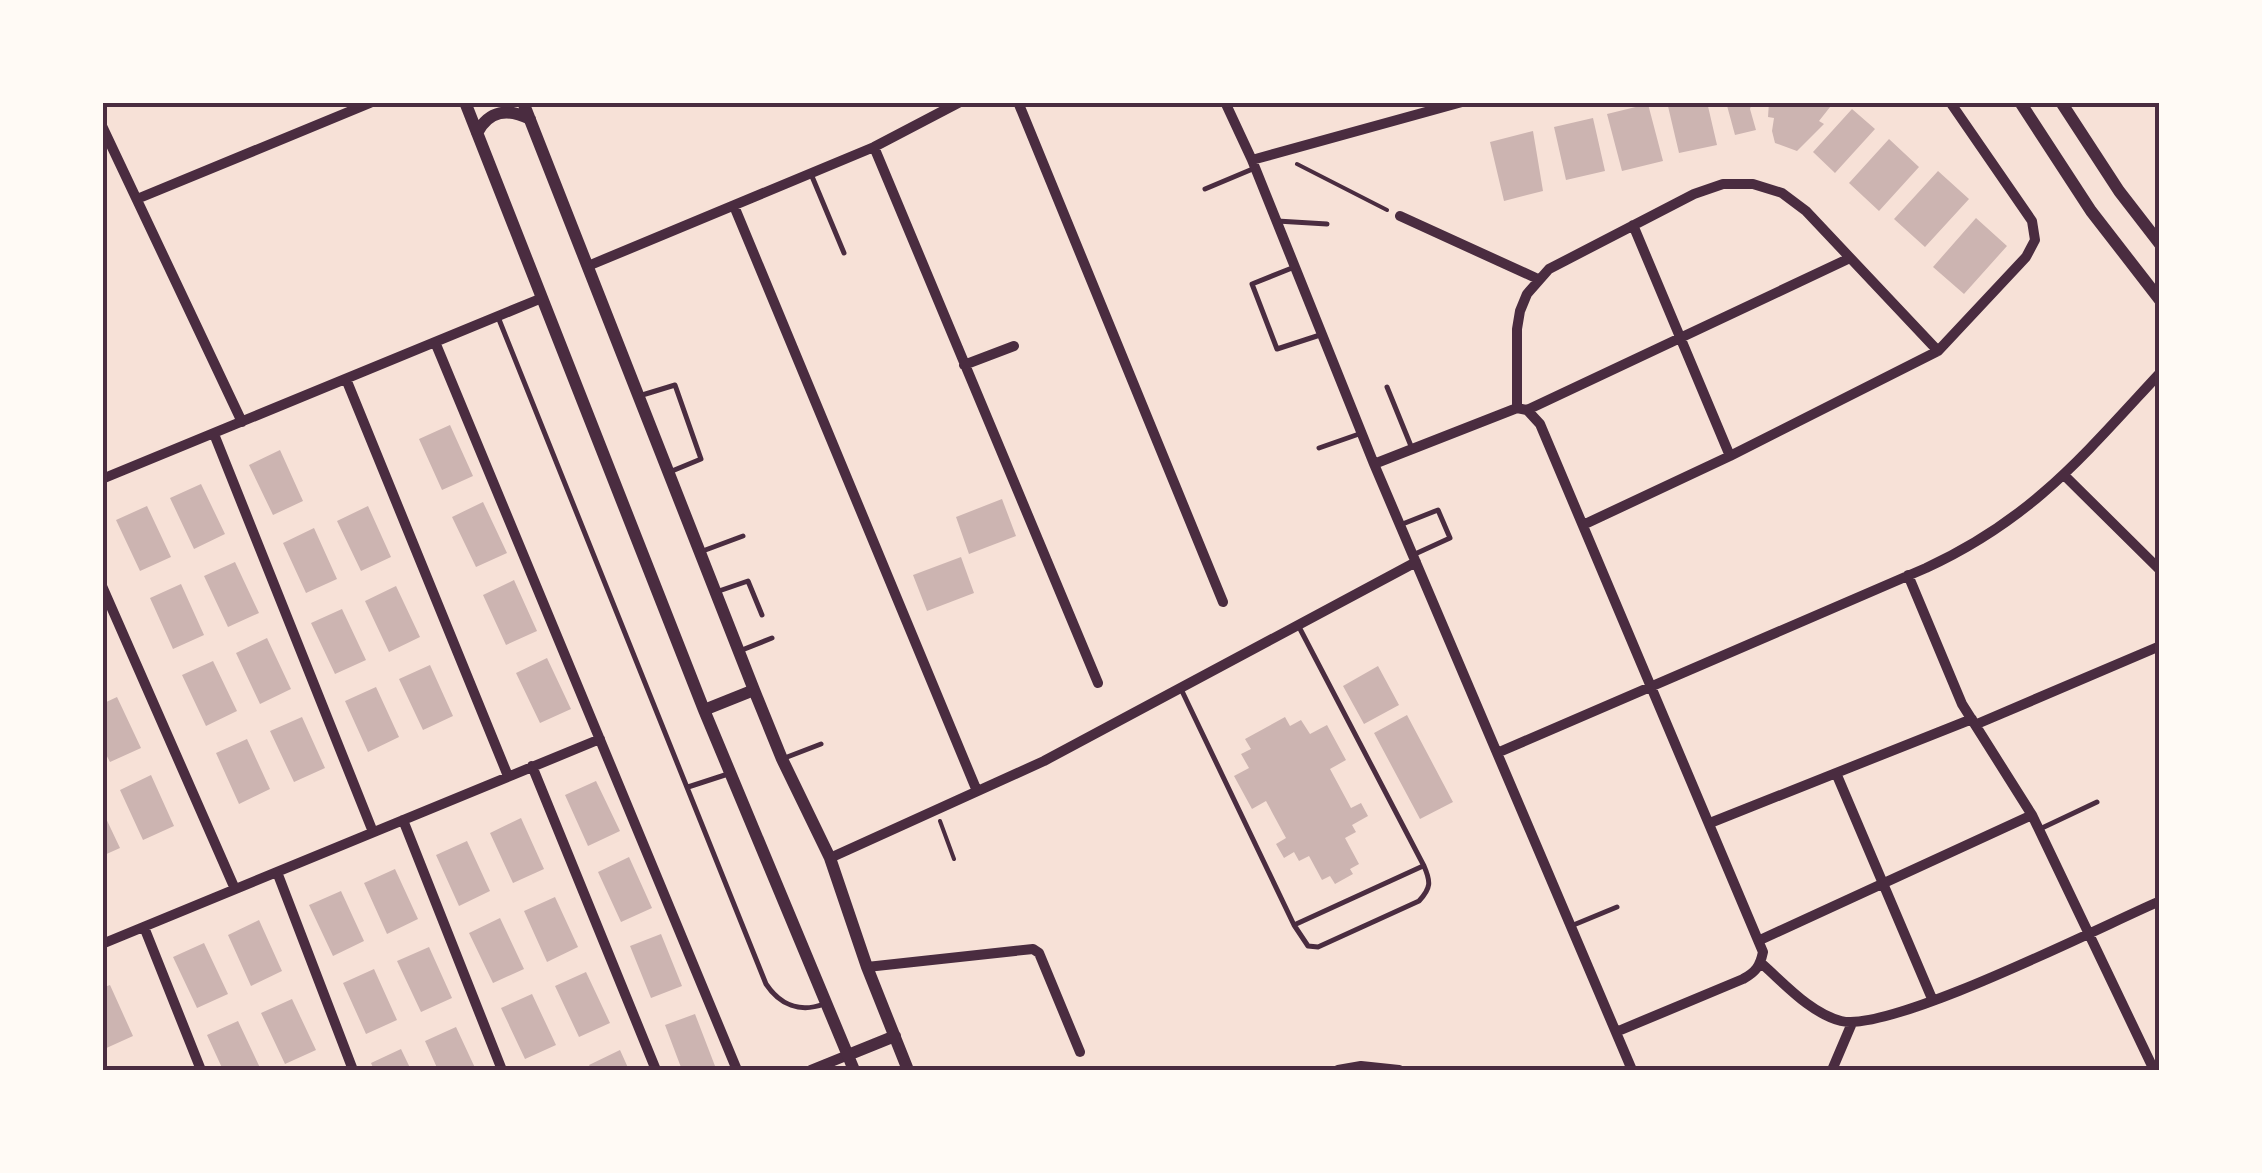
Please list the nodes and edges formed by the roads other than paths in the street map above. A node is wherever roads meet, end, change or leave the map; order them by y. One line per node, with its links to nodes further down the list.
1 (464, 102): 13 (street)
2 (523, 102): 11 (street)
3 (1018, 102): 63 (street)
4 (1225, 102): 15 (street)
5 (1462, 102): 15 (street)
6 (1950, 102): 37 (street)
7 (2020, 102): 31 (street)
8 (2061, 102): 24 (street)
9 (370, 103): 18 (street)
10 (954, 104): 14 (street)
11 (530, 119): 13 (street); 27 (street)
12 (102, 126): 18 (street)
13 (477, 133): 30 (street)
14 (874, 147): 16 (street); 38 (street)
15 (1253, 164): 17 (lane); 21 (street)
16 (811, 174): 19 (street); 25 (lane)
17 (1205, 189)
18 (137, 198): 44 (street)
19 (734, 206): 27 (street); 84 (street)
20 (1400, 216): 29 (street)
21 (1277, 222): 22 (lane); 28 (street)
22 (1327, 224)
23 (1633, 225): 26 (street); 29 (street); 34 (street)
24 (2160, 244)
25 (844, 253)
26 (1850, 258): 34 (street); 37 (street)
27 (588, 266): 42 (street)
28 (1295, 267): 33 (street); 33 (lane)
29 (1538, 279): 43 (street)
30 (542, 298): 32 (street); 73 (street)
31 (2160, 300)
32 (498, 317): 35 (street); 83 (lane)
33 (1322, 334): 45 (street)
34 (1680, 338): 43 (street); 49 (street)
35 (436, 342): 40 (street); 75 (street)
36 (1014, 346): 38 (street)
37 (1938, 352): 49 (street)
38 (964, 365): 69 (street)
39 (2160, 373): 52 (street)
40 (346, 379): 44 (street); 82 (street)
41 (1386, 387): 48 (lane)
42 (639, 396): 51 (street); 51 (lane)
43 (1522, 409): 48 (street); 55 (street)
44 (242, 422): 46 (street)
45 (1362, 433): 47 (lane); 50 (street)
46 (214, 434): 53 (street); 90 (street)
47 (1320, 448)
48 (1412, 449): 50 (street)
49 (1730, 456): 55 (street)
50 (1374, 464): 54 (street)
51 (669, 472): 57 (street)
52 (2065, 476): 59 (street); 60 (street)
53 (102, 479)
54 (1400, 525): 58 (street); 58 (lane)
55 (1584, 525): 70 (street)
56 (743, 536): 57 (lane)
57 (700, 552): 62 (street)
58 (1414, 558): 65 (street); 77 (street)
59 (2160, 570)
60 (1908, 576): 70 (street); 74 (street)
61 (102, 586): 95 (street)
62 (716, 592): 64 (lane); 68 (street)
63 (1223, 602)
64 (762, 615)
65 (1298, 625): 71 (street); 92 (lane)
66 (772, 638): 68 (lane)
67 (2160, 646): 74 (street)
68 (739, 651): 72 (street)
69 (1098, 682)
70 (1652, 686): 77 (street); 88 (street)
71 (1181, 689): 84 (street); 98 (lane)
72 (754, 690): 73 (street); 78 (street)
73 (704, 710): 81 (street)
74 (1974, 721): 80 (street); 86 (street)
75 (600, 739): 79 (street); 117 (street)
76 (821, 744): 78 (lane)
77 (1497, 754): 99 (street)
78 (782, 759): 91 (street)
79 (532, 766): 82 (street); 116 (street)
80 (1836, 772): 88 (street); 94 (street)
81 (730, 773): 83 (lane); 107 (street)
82 (508, 776): 87 (street)
83 (688, 787): 107 (lane)
84 (977, 792): 91 (street)
85 (2098, 802): 89 (lane)
86 (2032, 815): 89 (street); 94 (street)
87 (403, 820): 90 (street); 115 (street)
88 (1710, 822): 102 (street)
89 (2039, 830): 101 (street)
90 (373, 832): 93 (street)
91 (830, 858): 105 (street)
92 (1424, 866): 98 (lane); 98 (lane)
93 (276, 872): 95 (street); 114 (street)
94 (1883, 884): 102 (street); 106 (street)
95 (235, 889): 100 (street)
96 (2160, 901): 101 (street)
97 (1618, 907): 99 (lane)
98 (1294, 925)
99 (1571, 926): 109 (street)
100 (144, 927): 103 (street); 113 (street)
101 (2088, 932): 106 (street); 125 (street)
102 (1760, 940): 104 (street)
103 (102, 944)
104 (1761, 963): 108 (street); 109 (street)
105 (867, 966): 110 (street); 111 (street)
106 (1932, 1001): 108 (street)
107 (827, 1002): 112 (street)
108 (1852, 1023): 124 (street)
109 (1616, 1032): 123 (street)
110 (895, 1036): 112 (street); 120 (street)
111 (1080, 1052)
112 (848, 1056): 118 (street); 119 (street)
113 (201, 1070)
114 (353, 1070)
115 (502, 1070)
116 (656, 1070)
117 (737, 1070)
118 (812, 1070)
119 (854, 1070)
120 (908, 1070)
121 (1338, 1070): 122 (street)
122 (1399, 1070)
123 (1632, 1070)
124 (1832, 1070)
125 (2154, 1070)

